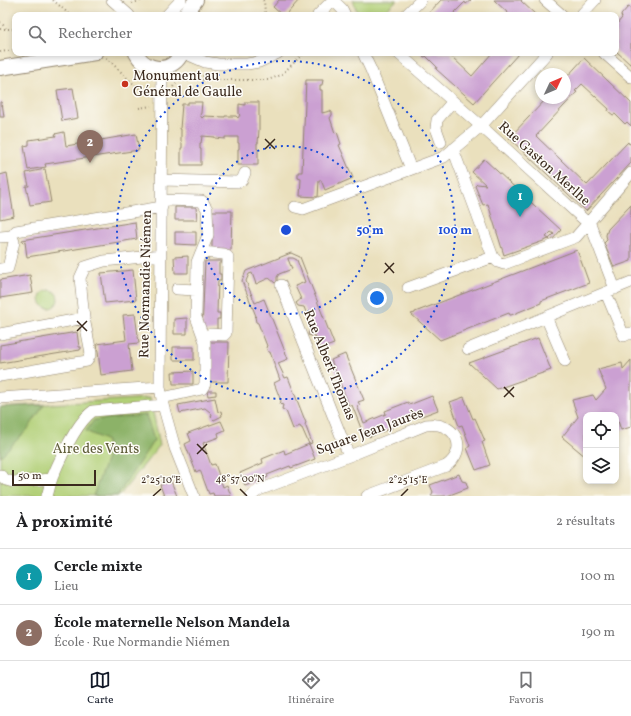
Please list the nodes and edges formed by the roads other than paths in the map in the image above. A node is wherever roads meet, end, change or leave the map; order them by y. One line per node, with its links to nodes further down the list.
1 (112, 0): 8 (street)
2 (181, 0): 9 (street)
3 (196, 0): 10 (main road)
4 (333, 0): 11 (street); 12 (street)
5 (421, 0): 13 (street)
6 (545, 0): 14 (street)
7 (595, 0): 15 (street)
8 (125, 12)
9 (169, 12)
10 (187, 12)
11 (321, 12)
12 (344, 12)
13 (409, 12)
14 (559, 12)
15 (584, 12)
16 (76, 56): 25 (main road)
17 (138, 56): 26 (main road)
18 (181, 56): 26 (main road)
19 (190, 56): 20 (street)
20 (272, 56)
21 (364, 56): 32 (street)
22 (401, 56): 28 (street, Rue Gaston Merlhe)
23 (544, 56): 29 (street, Rue Gaston Merlhe)
24 (607, 56): 27 (street)
25 (0, 68)
26 (162, 68): 35 (street, Rue Normandie Niémen)
27 (631, 77)
28 (453, 101): 29 (street, Rue Gaston Merlhe); 30 (street)
29 (481, 126): 31 (street, Rue Gaston Merlhe); 38 (street, Rue Gaston Merlhe)
30 (442, 142)
31 (453, 149): 32 (street, Rue Gaston Merlhe); 43 (street)
32 (411, 169): 37 (street, Rue Gaston Merlhe)
33 (245, 173): 35 (street)
34 (631, 173): 38 (street, Rue Gaston Merlhe)
35 (162, 180): 36 (street, Rue Normandie Niémen)
36 (162, 204): 39 (street); 41 (street); 42 (street, Rue Normandie Niémen)
37 (295, 207)
38 (588, 223): 43 (street, Rue Gaston Merlhe); 50 (street)
39 (12, 236): 40 (street); 44 (street)
40 (0, 237)
41 (202, 252): 49 (street); 55 (street)
42 (161, 255): 52 (street); 59 (street, Rue Normandie Niémen)
43 (493, 257): 47 (street)
44 (0, 269)
45 (631, 282): 50 (street)
46 (281, 285): 61 (street, Rue Albert Thomas)
47 (408, 288)
48 (177, 290): 49 (street)
49 (196, 290): 55 (street)
50 (611, 291): 51 (street); 54 (street)
51 (546, 317): 56 (street); 57 (street)
52 (84, 318): 53 (street); 58 (street)
53 (0, 334)
54 (631, 334)
55 (203, 337): 59 (street)
56 (468, 349)
57 (565, 361)
58 (0, 376)
59 (162, 397): 60 (street); 63 (street); 65 (street, Rue Normandie Niémen)
60 (0, 398)
61 (349, 456): 66 (street, Square Jean Jaurès); 67 (street, Square Jean Jaurès)
62 (0, 475): 63 (street)
63 (52, 479): 64 (street)
64 (47, 496)
65 (194, 496)
66 (251, 496)
67 (367, 496)

